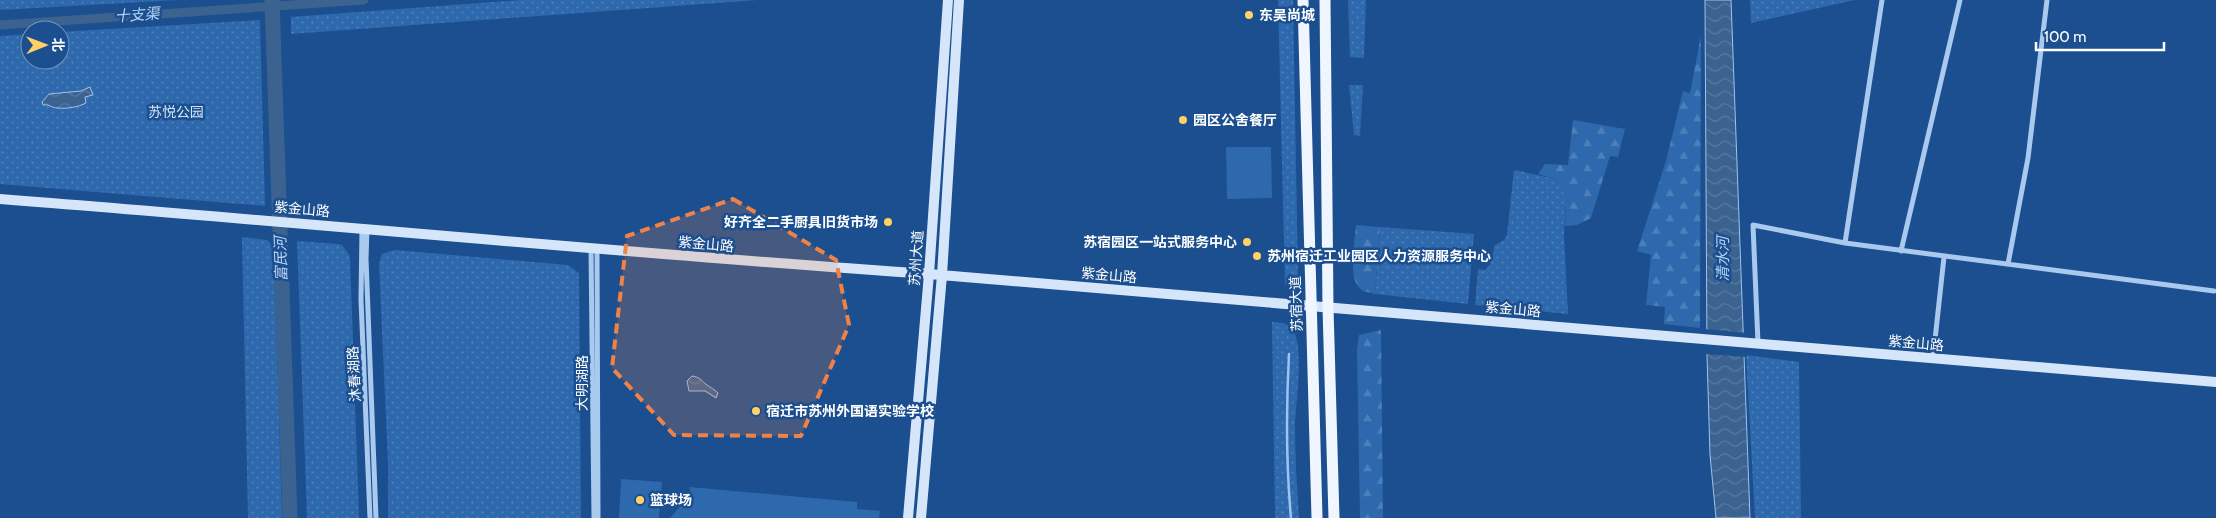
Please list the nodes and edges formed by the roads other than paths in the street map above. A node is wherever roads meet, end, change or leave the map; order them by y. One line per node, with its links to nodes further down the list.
1 (948, 0): 15 (street, 苏州大道)
2 (959, 0): 16 (street, 苏州大道)
3 (1303, 0): 18 (main road, 苏宿大道)
4 (1325, 0): 19 (main road)
5 (1882, 0): 10 (street)
6 (1960, 0): 12 (street)
7 (2047, 0): 14 (street)
8 (0, 199): 9 (street, 紫金山路)
9 (364, 228): 11 (street, 紫金山路); 23 (street, 沐春湖路); 24 (street, 沐春湖路)
10 (1845, 243): 12 (street); 20 (street)
11 (594, 248): 15 (street, 紫金山路); 25 (street, 大明湖路); 26 (street, 大明湖路)
12 (1901, 251): 13 (street)
13 (1944, 257): 14 (street); 21 (street)
14 (2008, 264): 17 (street)
15 (929, 274): 16 (street, 紫金山路); 27 (street, 苏州大道)
16 (942, 275): 18 (street, 紫金山路); 28 (street, 苏州大道)
17 (2214, 291)
18 (1311, 306): 19 (street, 紫金山路); 29 (main road, 苏宿大道)
19 (1328, 308): 20 (street, 紫金山路); 30 (main road)
20 (1758, 343): 21 (street, 紫金山路)
21 (1933, 358): 22 (street, 紫金山路)
22 (2216, 382)
23 (370, 518)
24 (376, 518)
25 (594, 518)
26 (598, 518)
27 (908, 518)
28 (921, 518)
29 (1317, 518)
30 (1334, 518)

